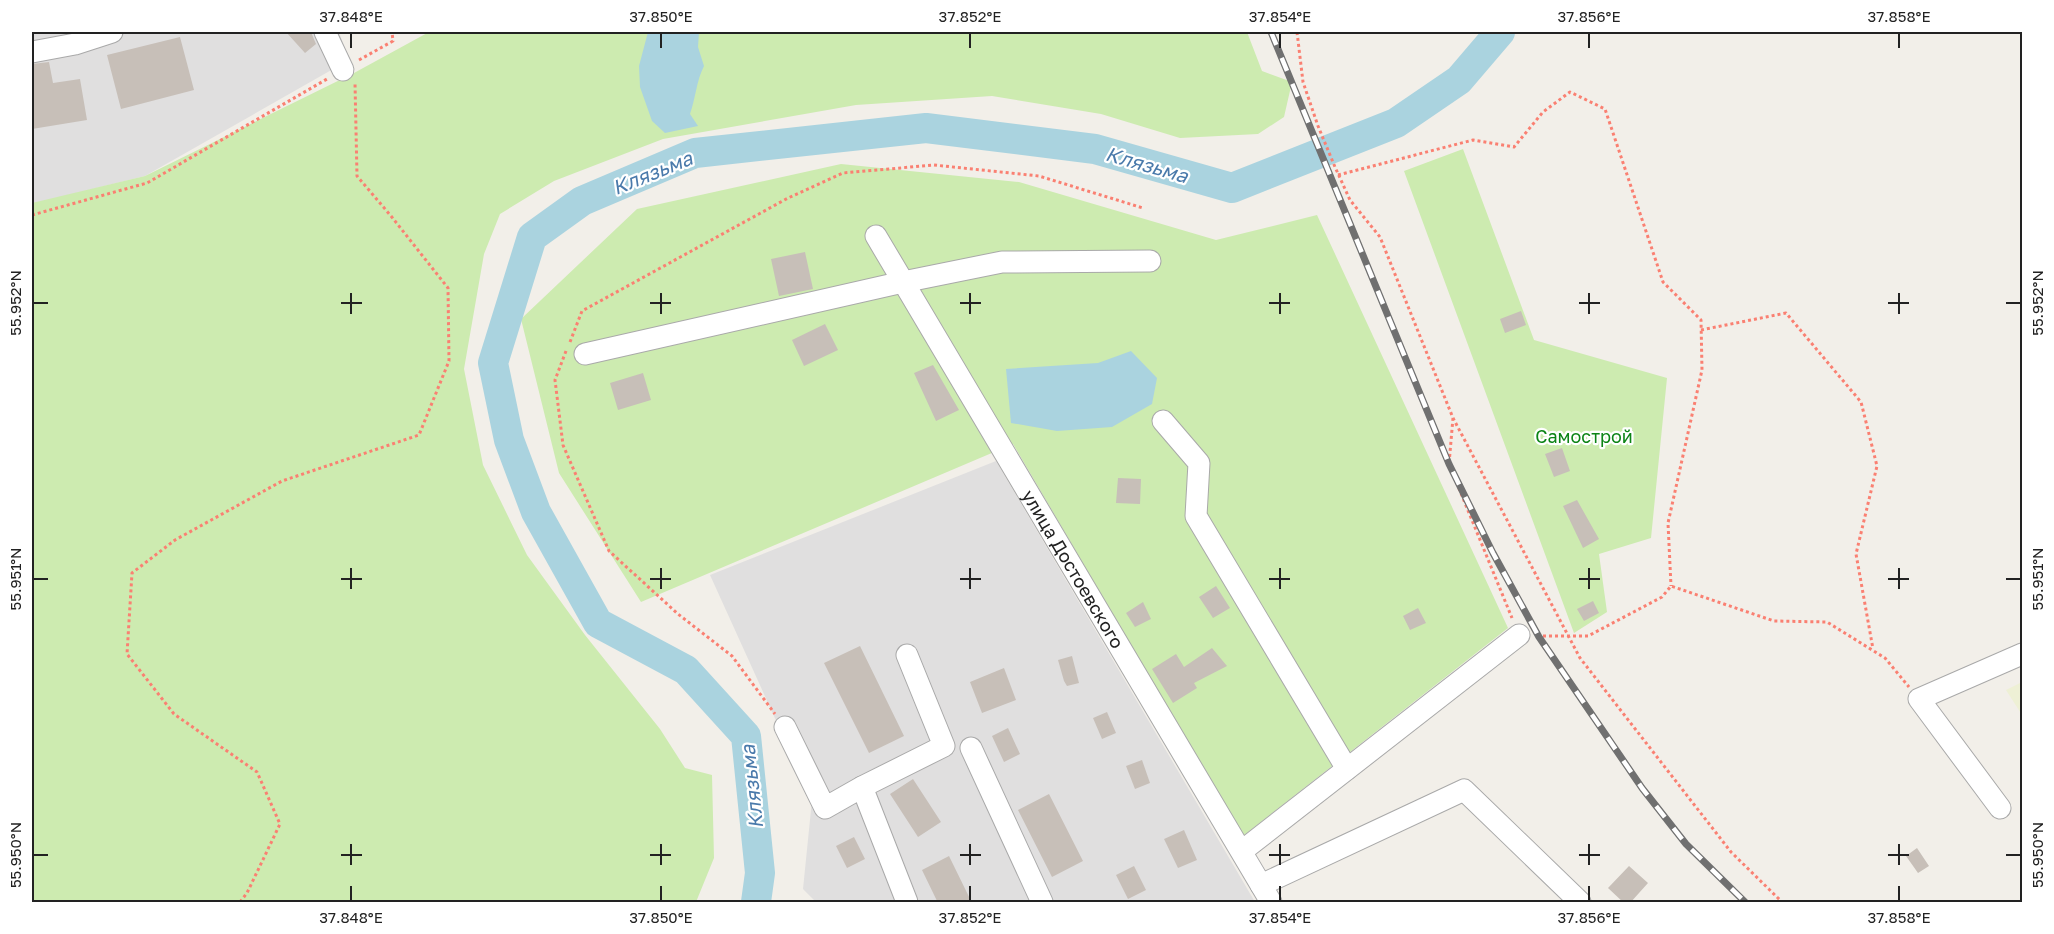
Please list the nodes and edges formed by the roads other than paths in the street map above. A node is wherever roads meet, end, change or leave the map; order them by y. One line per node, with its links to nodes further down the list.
1 (112, 32): 3 (street)
2 (325, 32): 4 (street)
3 (32, 52)
4 (349, 66)
5 (876, 236): 7 (street, улица Достоевского)
6 (1150, 261): 7 (street)
7 (903, 282): 8 (street); 18 (street, улица Достоевского)
8 (585, 354)
9 (1163, 421): 15 (street)
10 (1519, 635): 15 (street)
11 (2022, 654): 17 (street)
12 (907, 655): 16 (street)
13 (785, 727): 16 (street)
14 (971, 748): 21 (street)
15 (1347, 769): 18 (street)
16 (862, 787): 20 (street)
17 (2000, 808)
18 (1242, 851): 19 (street, улица Достоевского)
19 (1266, 898): 22 (street)
20 (907, 903)
21 (1042, 903)
22 (1581, 903)

